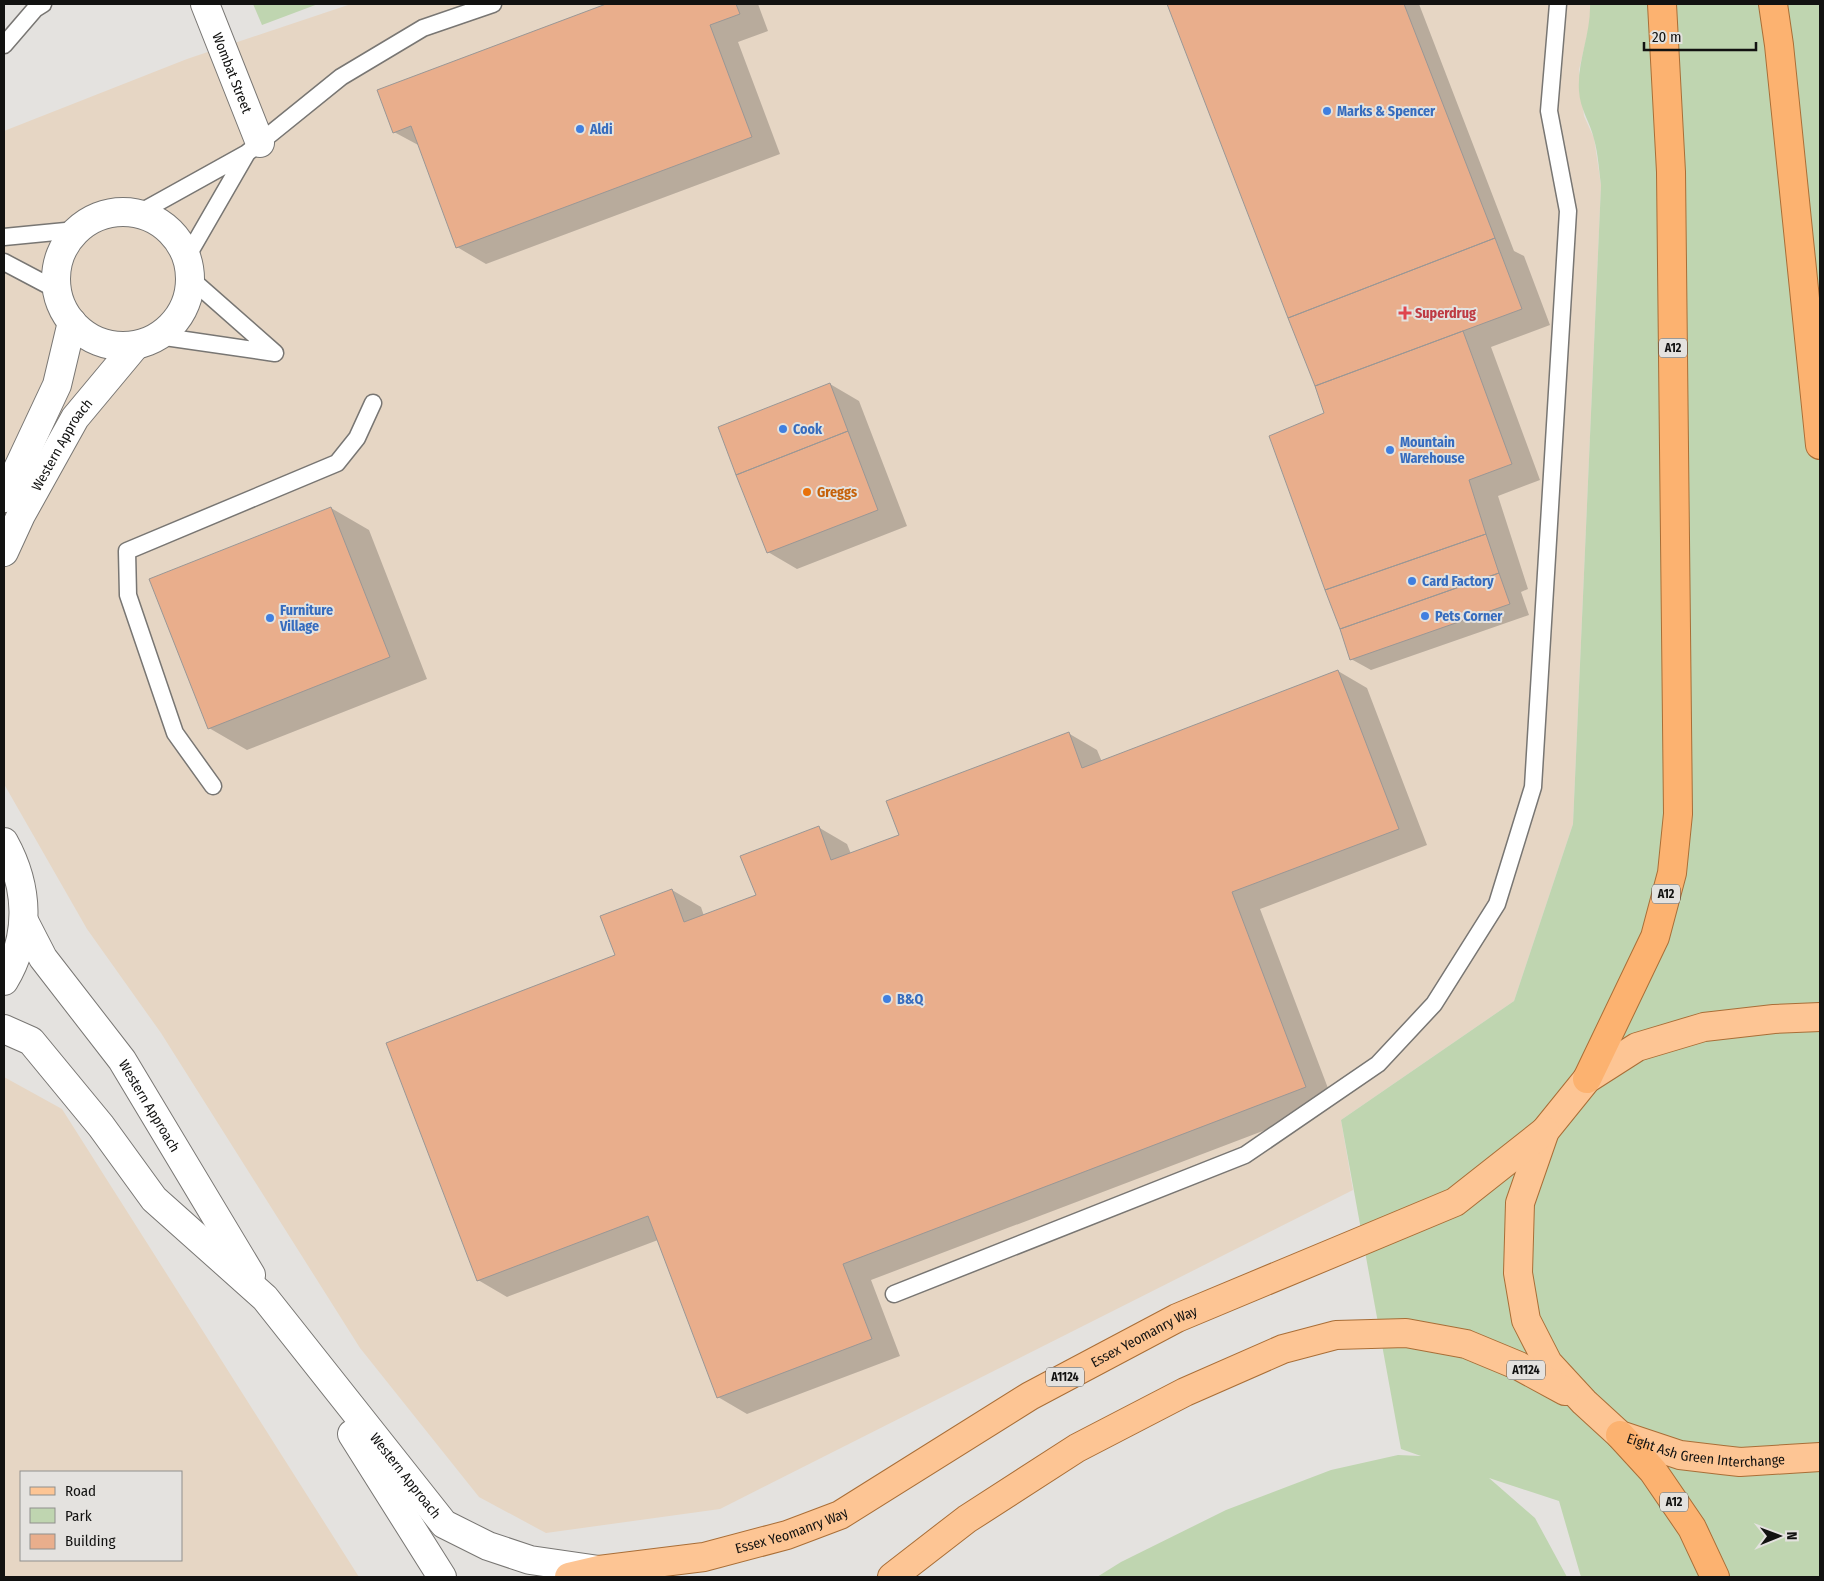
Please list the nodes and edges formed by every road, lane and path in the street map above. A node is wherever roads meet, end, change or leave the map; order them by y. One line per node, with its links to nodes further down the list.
1 (43, 4): 7 (lane)
2 (205, 4): 8 (street, Wombat Street)
3 (493, 4): 8 (lane)
4 (1558, 4): 29 (lane)
5 (1662, 4): 27 (highway, A12)
6 (1773, 4): 18 (highway)
7 (4, 45)
8 (253, 148): 9 (lane); 13 (lane)
9 (139, 213): 10 (street); 13 (street)
10 (76, 230): 11 (lane); 14 (street)
11 (4, 237)
12 (4, 262): 14 (lane)
13 (189, 268): 16 (street, Western Approach); 16 (lane)
14 (57, 290): 15 (street)
15 (72, 322): 16 (street); 19 (street, Western Approach)
16 (147, 341): 20 (street, Western Approach)
17 (373, 403): 21 (lane)
18 (1820, 445)
19 (4, 498)
20 (4, 552)
21 (213, 786)
22 (4, 842): 23 (street)
23 (24, 921): 24 (street); 30 (street, Western Approach)
24 (4, 981)
25 (1820, 1017): 27 (main road, Eight Ash Green Interchange)
26 (4, 1029): 30 (street, Western Approach)
27 (1587, 1079): 28 (main road, Eight Ash Green Interchange)
28 (1545, 1131): 31 (main road, Eight Ash Green Interchange); 34 (main road, Essex Yeomanry Way / A1124)
29 (894, 1294)
30 (265, 1298): 34 (street, Western Approach); 35 (street, Western Approach)
31 (1584, 1402): 32 (main road, Eight Ash Green Interchange); 37 (main road, A1124)
32 (1620, 1435): 33 (main road, Eight Ash Green Interchange); 38 (highway, A12)
33 (1820, 1457)
34 (599, 1570): 36 (main road, Essex Yeomanry Way / A1124)
35 (442, 1577)
36 (569, 1577)
37 (892, 1577)
38 (1715, 1577)

